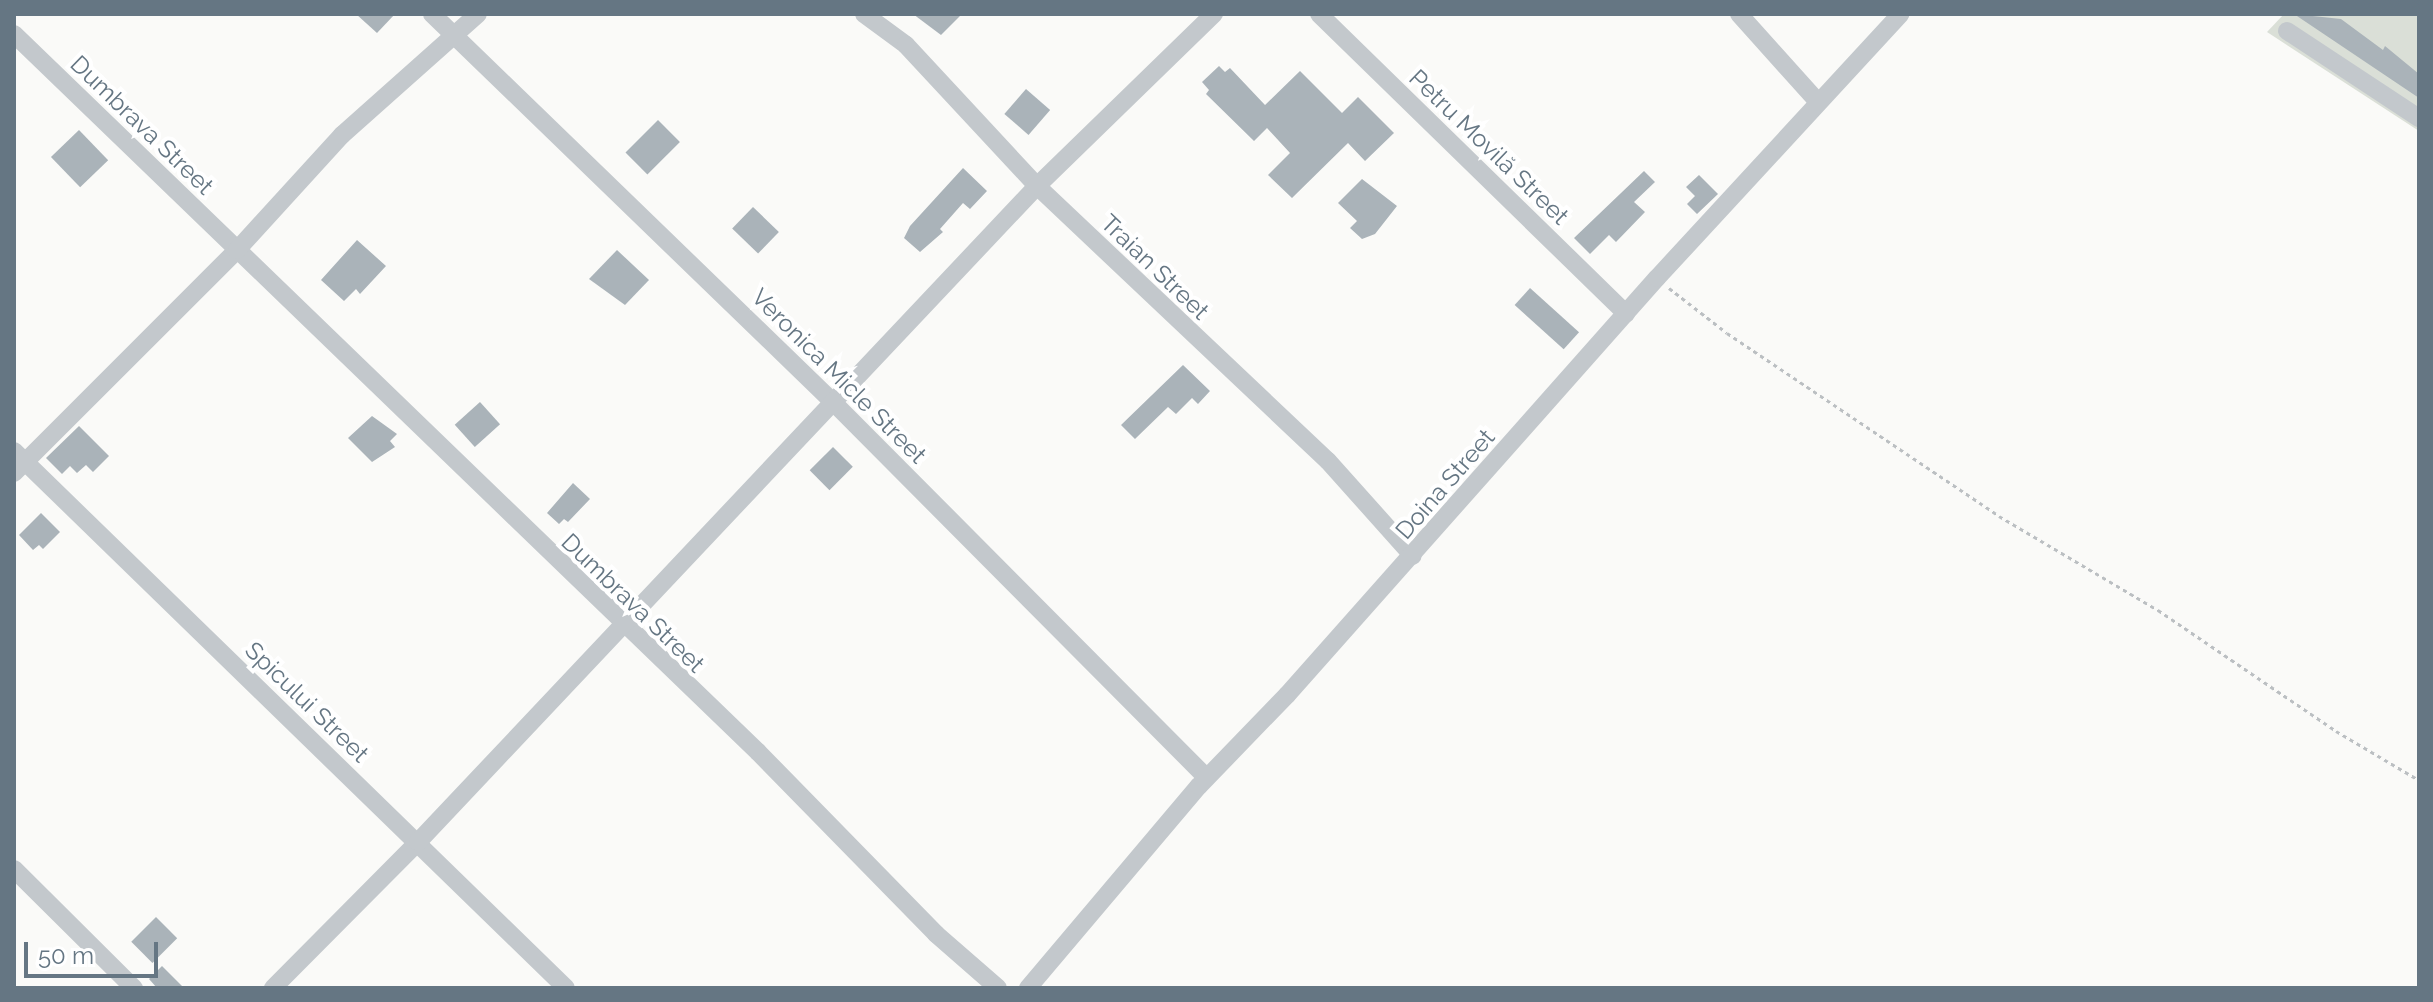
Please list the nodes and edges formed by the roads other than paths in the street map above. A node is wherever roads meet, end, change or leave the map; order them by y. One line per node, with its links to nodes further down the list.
1 (432, 14): 10 (street, Veronica Micle Street)
2 (478, 14): 10 (street)
3 (864, 14): 13 (street, Traian Street)
4 (1214, 14): 13 (street)
5 (1319, 14): 15 (street, Petru Movilă Street)
6 (1739, 14): 11 (street)
7 (1901, 14): 11 (street, Doina Street)
8 (2287, 31): 12 (street)
9 (14, 34): 14 (street, Dumbrava Street)
10 (456, 37): 14 (street); 16 (street, Veronica Micle Street)
11 (1818, 102): 15 (street, Doina Street)
12 (2419, 118)
13 (1037, 186): 16 (street); 18 (street, Traian Street)
14 (237, 250): 17 (street); 19 (street, Dumbrava Street)
15 (1626, 314): 18 (street, Doina Street)
16 (834, 403): 19 (street); 20 (street, Veronica Micle Street)
17 (18, 462): 21 (street, Spicului Street)
18 (1413, 556): 20 (street, Doina Street)
19 (623, 627): 21 (street); 26 (street, Dumbrava Street)
20 (1206, 777): 27 (street, Doina Street)
21 (418, 842): 24 (street); 25 (street, Spicului Street)
22 (14, 869): 23 (street)
23 (134, 988)
24 (273, 988)
25 (566, 988)
26 (998, 988)
27 (1028, 988)

